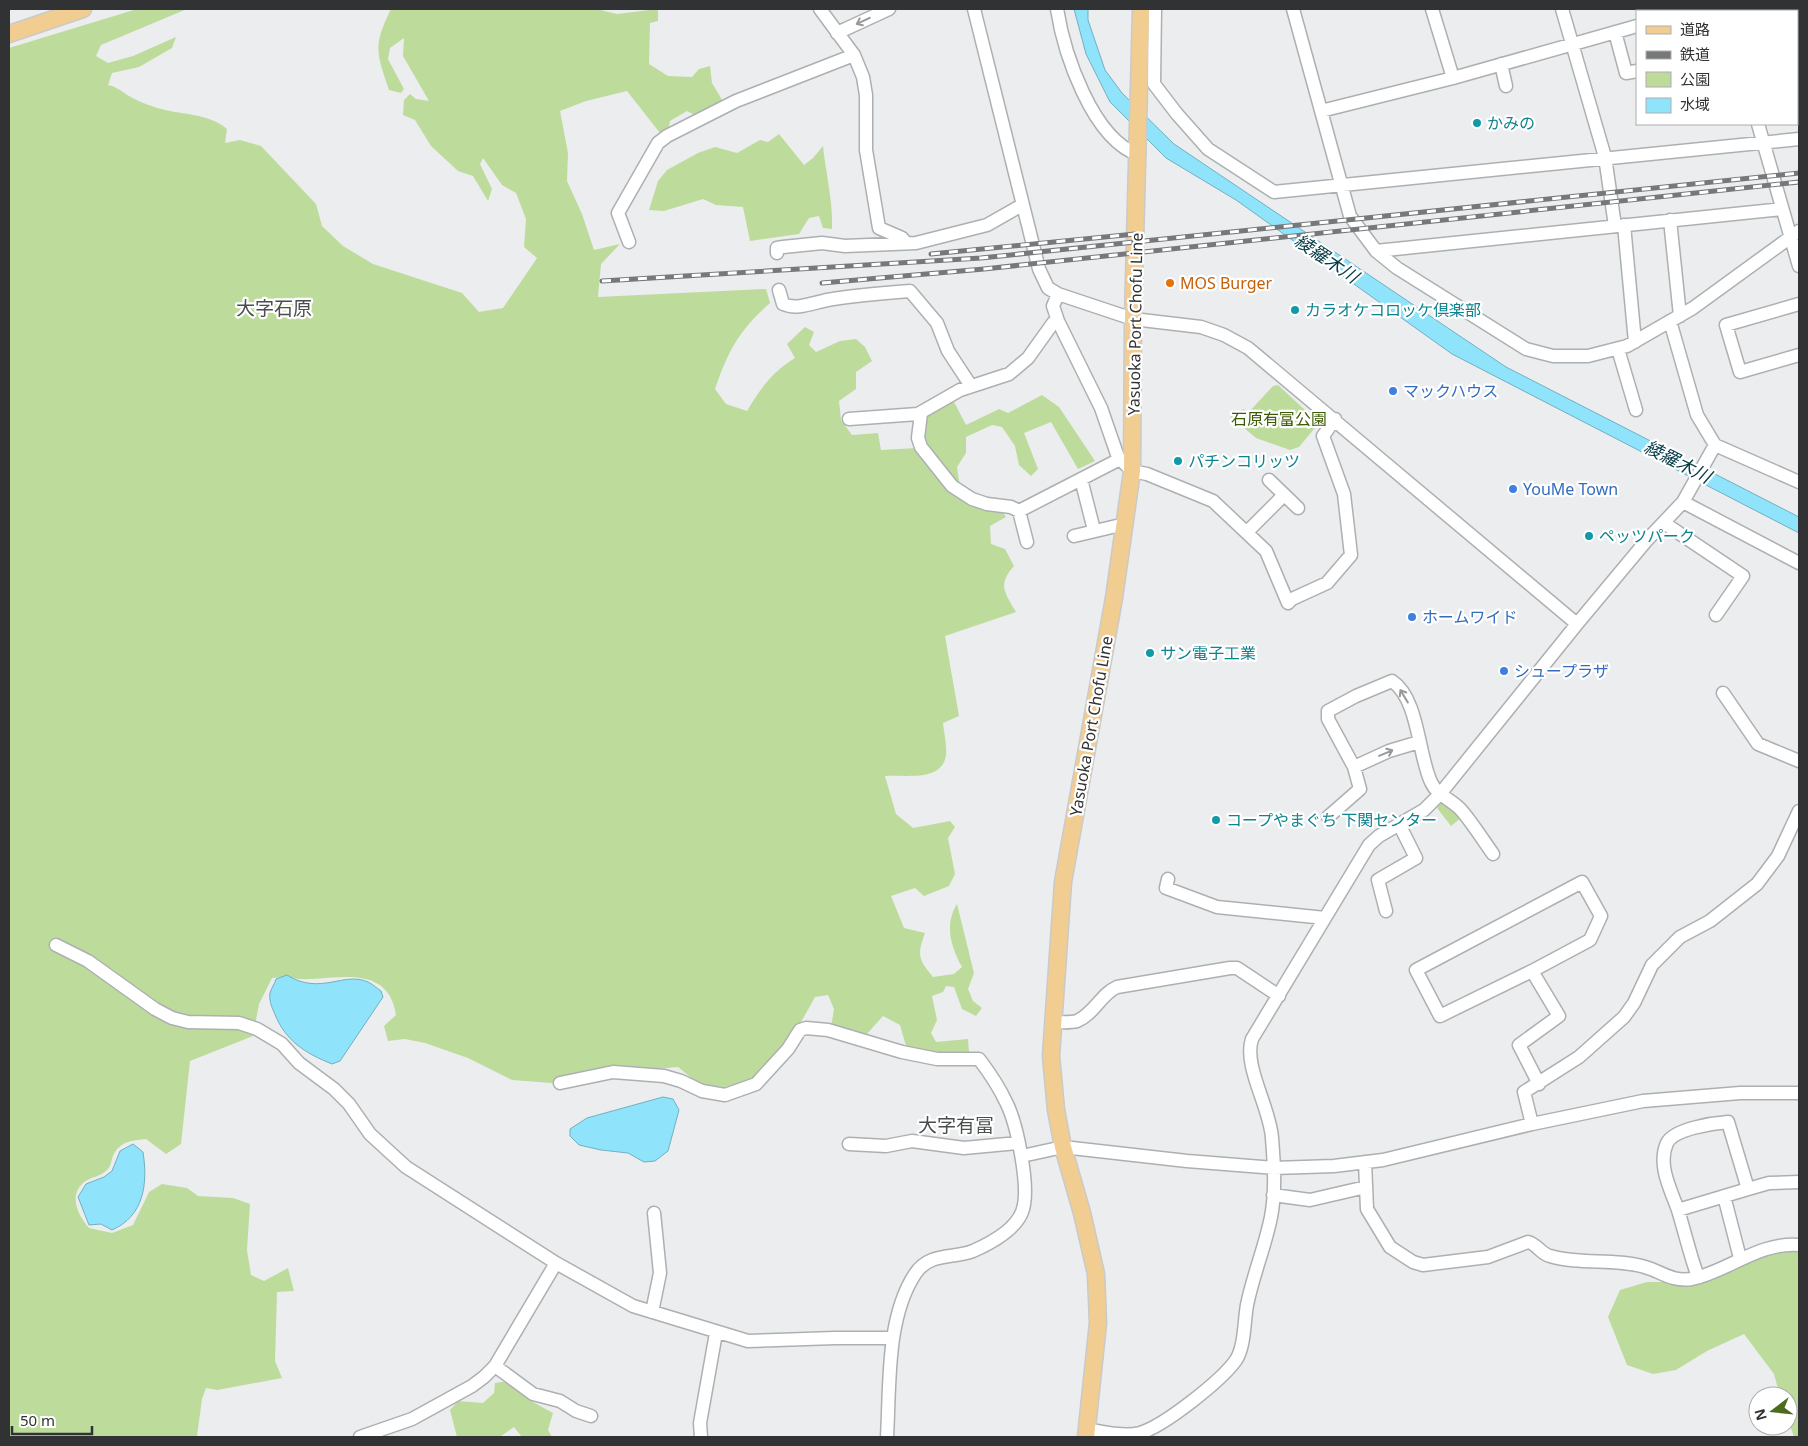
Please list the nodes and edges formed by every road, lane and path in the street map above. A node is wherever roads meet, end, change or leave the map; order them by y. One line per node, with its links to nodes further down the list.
1 (84, 9): 13 (main road)
2 (820, 9): 14 (street)
3 (889, 9): 14 (street, one-way to 14)
4 (974, 9): 28 (street)
5 (1057, 9): 25 (street)
6 (1141, 9): 25 (main road, Yasuoka Port Chofu Line)
7 (1155, 9): 27 (street)
8 (1293, 9): 21 (street)
9 (1432, 9): 19 (street)
10 (1562, 9): 15 (street)
11 (1636, 26): 12 (street)
12 (1615, 32): 15 (street); 18 (street)
13 (9, 34)
14 (837, 34): 16 (street)
15 (1572, 44): 17 (street); 26 (street)
16 (854, 55): 33 (street); 34 (street)
17 (1501, 64): 19 (street); 20 (street)
18 (1636, 71)
19 (1452, 78): 21 (street)
20 (1506, 86)
21 (1322, 111): 27 (street)
22 (1758, 125): 24 (street)
23 (1799, 139): 24 (street)
24 (1764, 142): 26 (street); 29 (street)
25 (1139, 151): 41 (main road, Yasuoka Port Chofu Line)
26 (1605, 157): 27 (street); 31 (street)
27 (1341, 186): 35 (street)
28 (1022, 205): 34 (street); 39 (street)
29 (1782, 209): 30 (street); 32 (street)
30 (1670, 220): 31 (street); 42 (street)
31 (1619, 226): 35 (street); 44 (street)
32 (1795, 233): 37 (street); 42 (street)
33 (629, 242)
34 (906, 243): 36 (street)
35 (1376, 251): 45 (street)
36 (777, 253)
37 (1799, 266)
38 (779, 290): 47 (street)
39 (1058, 294): 41 (street); 43 (street)
40 (1799, 304): 46 (street)
41 (1133, 319): 51 (street); 54 (main road, Yasuoka Port Chofu Line)
42 (1675, 319): 44 (street); 52 (street)
43 (1058, 321): 47 (street); 53 (street)
44 (1635, 342): 45 (street)
45 (1618, 348): 48 (street)
46 (1799, 355)
47 (970, 386): 49 (street)
48 (1636, 410)
49 (921, 413): 50 (street); 61 (street)
50 (849, 419)
51 (1335, 419): 65 (street); 70 (street)
52 (1715, 445): 57 (street); 59 (street)
53 (1120, 459): 54 (street); 55 (street)
54 (1132, 471): 63 (main road, Yasuoka Port Chofu Line); 65 (street)
55 (1081, 479): 61 (street); 64 (street)
56 (1269, 480): 58 (street)
57 (1799, 482)
58 (1284, 495): 60 (street); 65 (street)
59 (1685, 499): 62 (street); 68 (street)
60 (1298, 508)
61 (1019, 511): 67 (street)
62 (1664, 523): 69 (street); 70 (street)
63 (1125, 524): 64 (street); 86 (main road, Yasuoka Port Chofu Line)
64 (1094, 530): 66 (street)
65 (1247, 532)
66 (1074, 536)
67 (1027, 542)
68 (1799, 563)
69 (1716, 616)
70 (1577, 624): 75 (street)
71 (1723, 693): 73 (street)
72 (1419, 742): 74 (street, one-way to 72); 74 (street, one-way to 74); 75 (street)
73 (1799, 761)
74 (1354, 767): 77 (street)
75 (1440, 794): 78 (street); 79 (street)
76 (1799, 811): 88 (street)
77 (1328, 817)
78 (1399, 824): 81 (street); 82 (street)
79 (1493, 854)
80 (1168, 879): 82 (street)
81 (1386, 911)
82 (1325, 918): 85 (street)
83 (56, 946): 105 (street)
84 (1532, 971): 84 (street); 88 (street)
85 (1279, 996): 86 (street); 95 (street)
86 (1053, 1022): 92 (main road, Yasuoka Port Chofu Line)
87 (560, 1084): 93 (street)
88 (1539, 1084): 90 (street)
89 (1799, 1093): 90 (street)
90 (1532, 1124): 94 (street)
91 (849, 1144): 93 (street)
92 (1063, 1147): 93 (street); 95 (street); 112 (main road, Yasuoka Port Chofu Line)
93 (1020, 1150): 109 (street)
94 (1365, 1162): 95 (street); 97 (street)
95 (1274, 1168): 99 (street)
96 (1799, 1182): 98 (street)
97 (1366, 1187): 99 (street); 106 (street)
98 (1748, 1189): 100 (street); 101 (street)
99 (1273, 1195): 112 (street)
100 (1724, 1196): 101 (street); 104 (street)
101 (1678, 1210): 106 (street)
102 (654, 1213): 107 (street)
103 (1799, 1245): 104 (street)
104 (1740, 1258): 106 (street)
105 (556, 1264): 107 (street); 110 (street)
106 (1698, 1277)
107 (652, 1312): 108 (street)
108 (716, 1333): 109 (street); 114 (street)
109 (893, 1338): 115 (street)
110 (495, 1366): 111 (street); 113 (street)
111 (591, 1416)
112 (1087, 1433)
113 (360, 1437)
114 (701, 1437)
115 (886, 1437)

